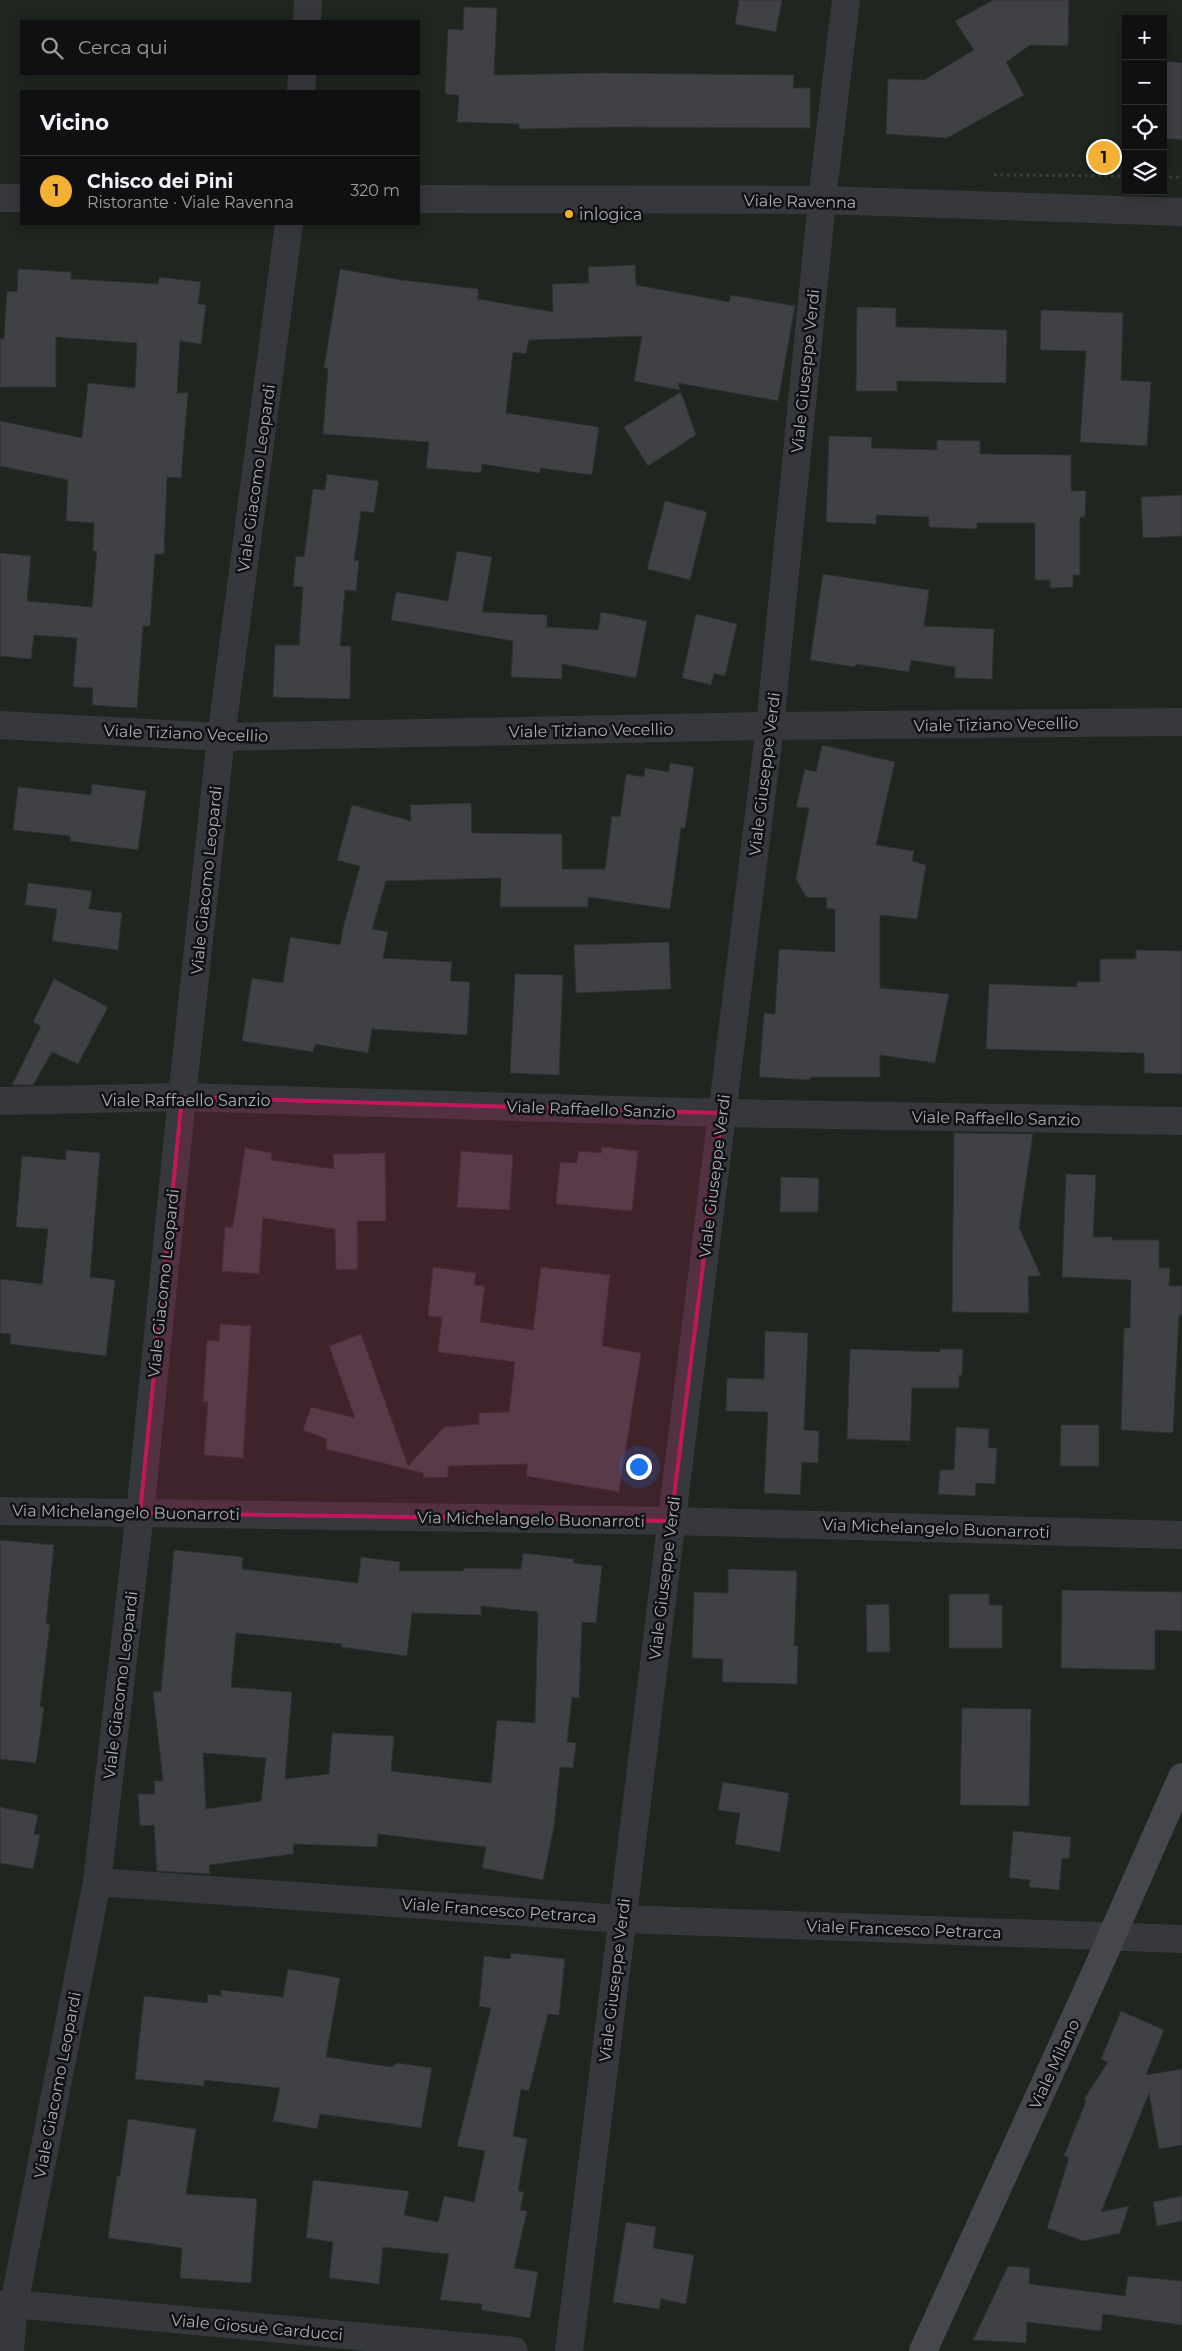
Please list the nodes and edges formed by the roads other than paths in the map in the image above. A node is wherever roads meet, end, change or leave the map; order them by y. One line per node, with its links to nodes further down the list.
1 (308, 0): 3 (street)
2 (846, 0): 9 (street, Viale Giuseppe Verdi)
3 (307, 20)
4 (302, 75): 5 (street)
5 (301, 90)
6 (0, 198): 7 (street)
7 (20, 198)
8 (420, 199): 9 (street, Viale Ravenna)
9 (822, 200): 10 (street, Viale Ravenna); 14 (street, Viale Giuseppe Verdi)
10 (1182, 212)
11 (289, 225): 15 (street, Viale Giacomo Leopardi)
12 (1182, 722): 14 (street, Viale Tiziano Vecellio)
13 (0, 725): 15 (street, Viale Tiziano Vecellio)
14 (770, 726): 15 (street, Viale Tiziano Vecellio); 18 (street, Viale Giuseppe Verdi)
15 (221, 737): 16 (street, Viale Giacomo Leopardi)
16 (182, 1097): 17 (street, Viale Raffaello Sanzio); 18 (street, Viale Raffaello Sanzio); 21 (street, Viale Giacomo Leopardi)
17 (0, 1101)
18 (722, 1113): 19 (street, Viale Raffaello Sanzio); 22 (street, Viale Giuseppe Verdi)
19 (1182, 1121)
20 (0, 1510): 21 (street, Via Michelangelo Buonarroti)
21 (140, 1513): 22 (street, Via Michelangelo Buonarroti); 25 (street, Viale Giacomo Leopardi)
22 (671, 1521): 23 (street, Via Michelangelo Buonarroti); 26 (street, Viale Giuseppe Verdi)
23 (1182, 1535)
24 (1182, 1777): 27 (street, Viale Milano)
25 (97, 1882): 26 (street, Viale Francesco Petrarca); 29 (street, Viale Giacomo Leopardi)
26 (622, 1919): 27 (street, Viale Francesco Petrarca); 32 (street, Viale Giuseppe Verdi)
27 (1112, 1936): 28 (street, Viale Francesco Petrarca); 33 (street, Viale Milano)
28 (1182, 1939)
29 (7, 2305): 30 (street, Viale Giacomo Leopardi); 31 (street, Viale Giosuè Carducci)
30 (8, 2346)
31 (514, 2351)
32 (569, 2351)
33 (923, 2351)

